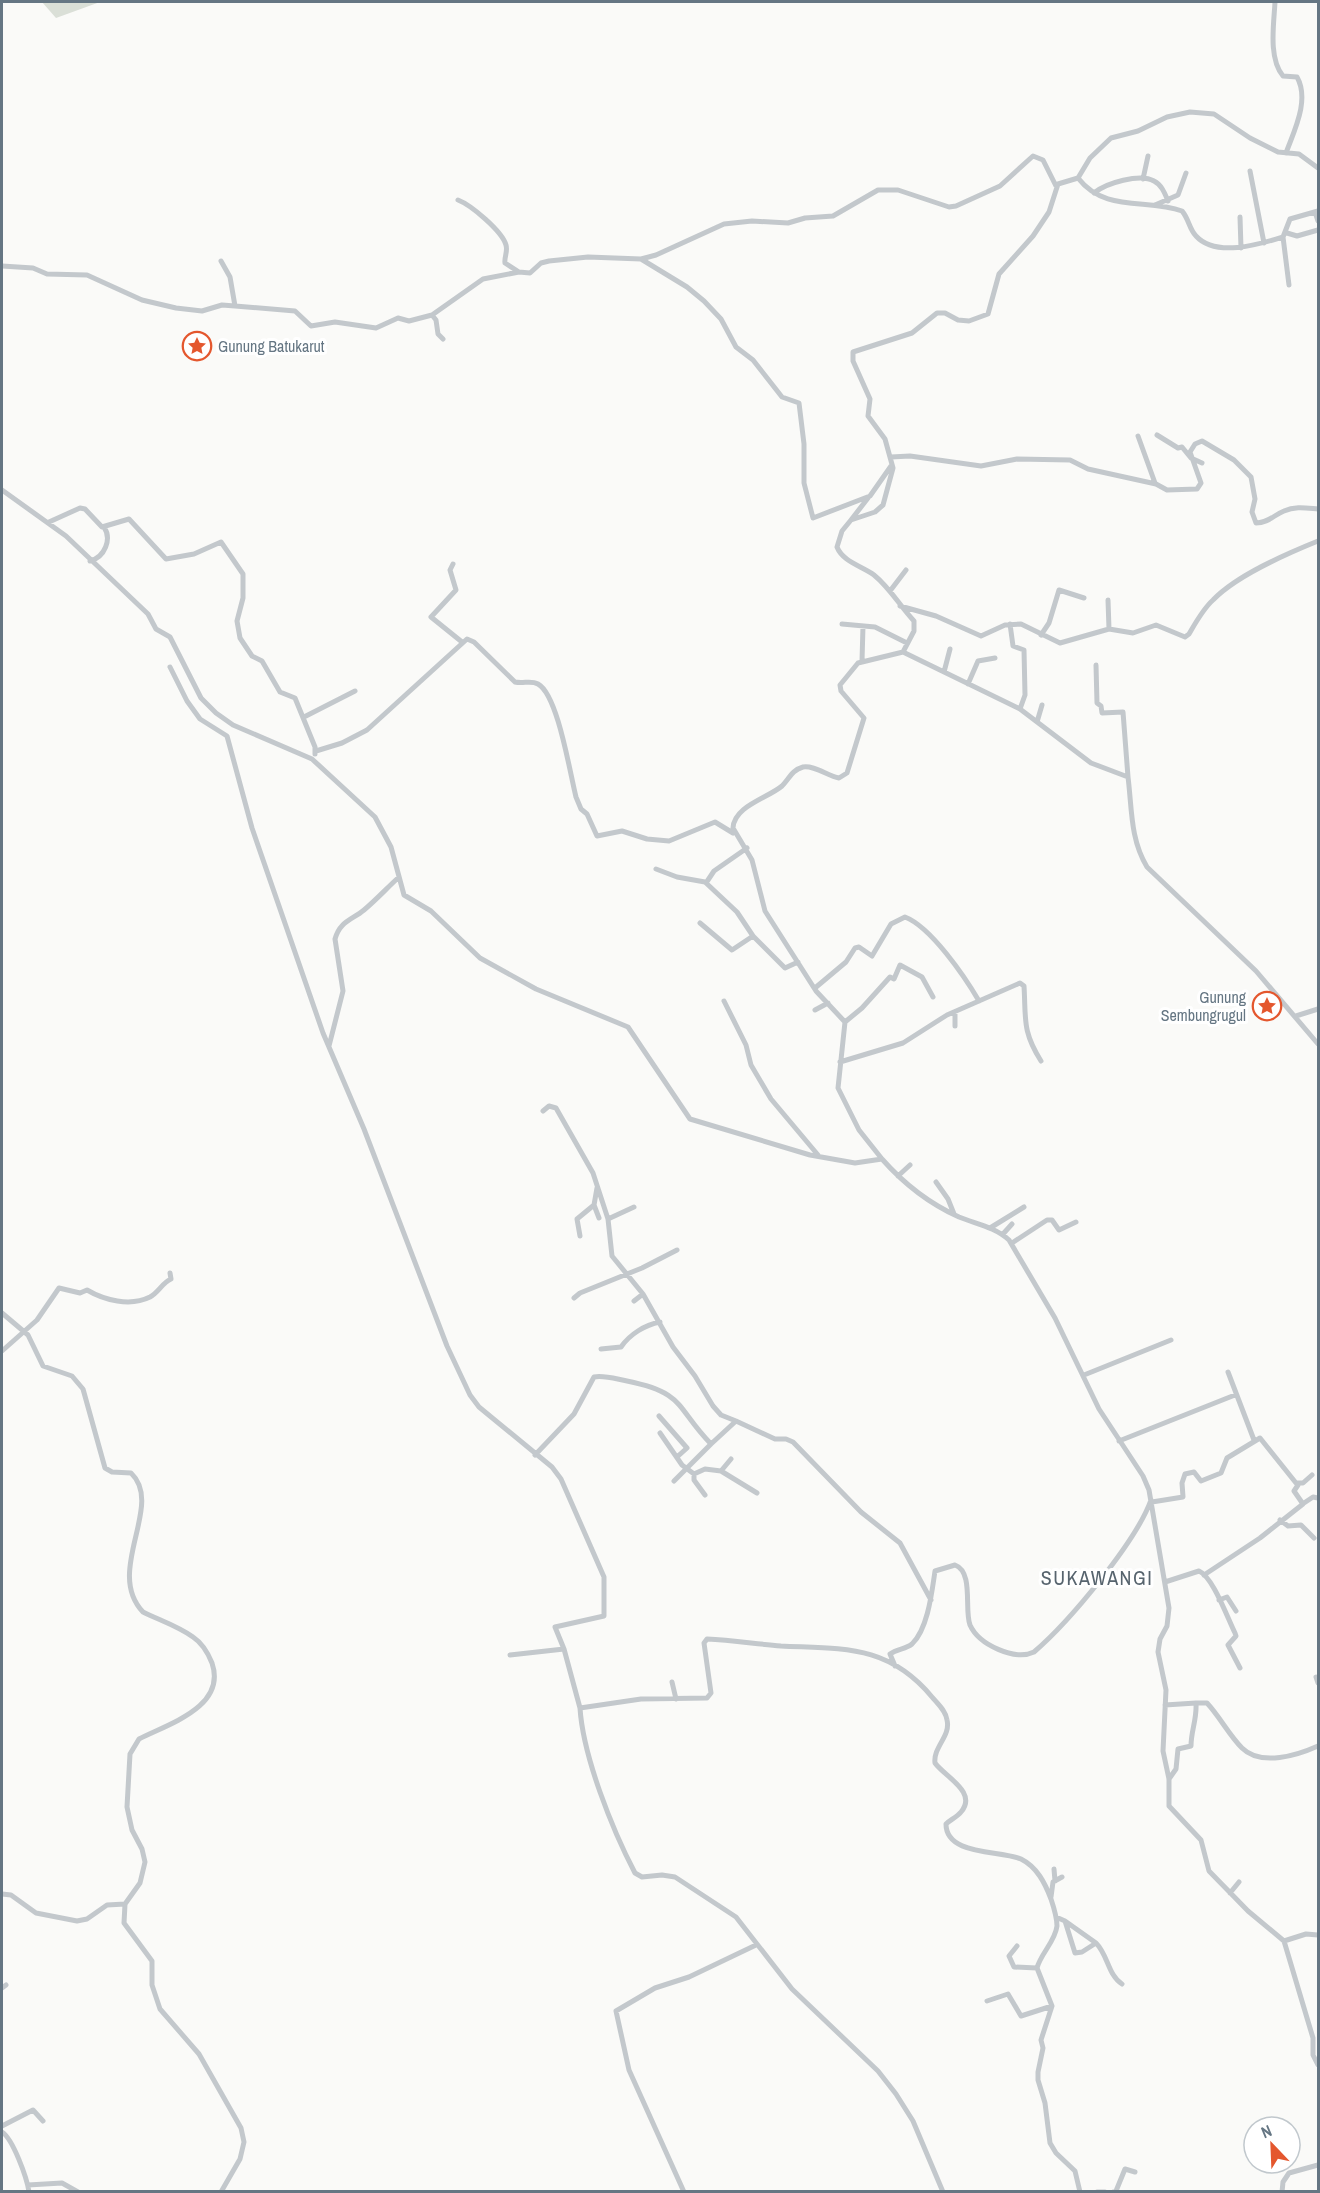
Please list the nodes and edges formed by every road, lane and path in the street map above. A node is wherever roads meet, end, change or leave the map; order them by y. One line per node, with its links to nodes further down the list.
1 (1275, 2): 2 (street)
2 (1286, 153): 4 (street); 7 (street)
3 (1148, 156): 8 (street)
4 (1318, 168)
5 (1250, 171): 19 (street)
6 (1186, 173): 12 (street)
7 (1078, 178): 9 (street); 10 (street)
8 (1143, 179): 10 (street); 12 (street)
9 (1056, 186): 21 (street); 34 (street)
10 (1094, 193): 13 (street)
11 (458, 200): 26 (street)
12 (1168, 201): 13 (street)
13 (1150, 206): 20 (street)
14 (1317, 212): 16 (street); 18 (street)
15 (1240, 217): 20 (street)
16 (1318, 221)
17 (1318, 230): 18 (street)
18 (1285, 235): 19 (street); 27 (street)
19 (1264, 243): 20 (street)
20 (1241, 248)
21 (653, 256): 22 (street); 24 (street)
22 (641, 259): 24 (street); 26 (street)
23 (221, 261): 28 (street)
24 (653, 265): 40 (street)
25 (2, 266): 28 (street)
26 (519, 272): 29 (street)
27 (1289, 285)
28 (235, 306): 29 (street)
29 (432, 315): 30 (street)
30 (443, 339)
31 (1157, 435): 33 (street)
32 (1138, 436): 37 (street)
33 (1191, 458): 35 (street); 38 (street); 41 (street)
34 (892, 459): 37 (street); 40 (street); 42 (street)
35 (1202, 463)
36 (1190, 482): 38 (street)
37 (1155, 483): 38 (street)
38 (1197, 489)
39 (2, 490): 43 (street)
40 (870, 496): 42 (street)
41 (1318, 509)
42 (851, 520): 49 (street)
43 (50, 522): 44 (street); 46 (street)
44 (104, 527): 46 (street); 71 (street)
45 (1318, 541): 56 (street)
46 (90, 561): 74 (street)
47 (453, 564): 58 (street)
48 (906, 570): 49 (street)
49 (890, 591): 52 (street)
50 (1084, 598): 57 (street)
51 (1108, 600): 56 (street)
52 (900, 606): 54 (street); 59 (street)
53 (842, 624): 55 (street)
54 (1010, 624): 57 (street); 70 (street)
55 (863, 626): 59 (street); 63 (street)
56 (1109, 629): 57 (street)
57 (1041, 635)
58 (462, 642): 73 (street); 76 (street)
59 (907, 643): 61 (street)
60 (950, 650): 66 (street)
61 (903, 652): 63 (street); 66 (street)
62 (995, 658): 67 (street)
63 (862, 661): 76 (street)
64 (1096, 665): 75 (street)
65 (170, 667): 96 (street)
66 (944, 672): 67 (street)
67 (968, 684): 70 (street)
68 (355, 691): 71 (street)
69 (1042, 705): 72 (street)
70 (1020, 709): 72 (street)
71 (303, 717): 73 (street)
72 (1037, 723): 75 (street)
73 (316, 751): 74 (street)
74 (312, 759): 79 (street)
75 (1128, 777): 92 (street)
76 (733, 833): 77 (street)
77 (747, 848): 80 (street); 83 (street)
78 (656, 869): 80 (street)
79 (399, 877): 96 (street); 100 (street)
80 (706, 883): 82 (street)
81 (700, 923): 82 (street)
82 (753, 936): 83 (street)
83 (798, 962): 84 (street)
84 (815, 988): 87 (street); 88 (street)
85 (933, 997): 93 (street)
86 (724, 1001): 100 (street)
87 (979, 1001): 91 (street); 97 (street)
88 (828, 1003): 90 (street); 93 (street)
89 (1318, 1009): 92 (street)
90 (815, 1010)
91 (955, 1012): 94 (street); 98 (street)
92 (1296, 1016): 95 (street)
93 (845, 1022): 98 (street)
94 (955, 1026)
95 (1318, 1044)
96 (329, 1046): 139 (street)
97 (1041, 1061)
98 (840, 1062): 101 (street)
99 (543, 1111): 105 (street)
100 (818, 1155): 101 (street)
101 (882, 1159): 103 (street)
102 (910, 1165): 103 (street)
103 (898, 1176): 109 (street)
104 (936, 1182): 109 (street)
105 (597, 1186): 106 (street); 111 (street)
106 (594, 1206): 110 (street); 116 (street)
107 (634, 1207): 111 (street)
108 (1024, 1207): 114 (street)
109 (954, 1214): 114 (street)
110 (599, 1218)
111 (608, 1219): 120 (street)
112 (1076, 1222): 117 (street)
113 (1012, 1224): 115 (street)
114 (990, 1228): 115 (street)
115 (1003, 1234): 117 (street)
116 (580, 1236)
117 (1012, 1243): 131 (street)
118 (677, 1250): 120 (street)
119 (170, 1273): 126 (street)
120 (627, 1274): 121 (street); 122 (street)
121 (643, 1293): 123 (street); 125 (street)
122 (574, 1299)
123 (634, 1301)
124 (2, 1313): 126 (street)
125 (660, 1322): 128 (street); 134 (street)
126 (24, 1331): 129 (street); 178 (street)
127 (1171, 1341): 131 (street)
128 (601, 1349)
129 (2, 1351)
130 (1228, 1372): 132 (street)
131 (1084, 1375): 137 (street)
132 (1235, 1395): 136 (street); 137 (street)
133 (658, 1416): 140 (street)
134 (736, 1421): 138 (street); 157 (street)
135 (660, 1432): 140 (street)
136 (1254, 1440): 147 (street); 151 (street)
137 (1119, 1441): 151 (street)
138 (711, 1444): 139 (street); 142 (street)
139 (535, 1455): 160 (street)
140 (677, 1456): 142 (street)
141 (731, 1459): 143 (street)
142 (688, 1469): 144 (street); 146 (street)
143 (721, 1471): 144 (street); 148 (street)
144 (694, 1474): 149 (street)
145 (1311, 1475): 147 (street)
146 (674, 1481)
147 (1298, 1485): 152 (street)
148 (757, 1493)
149 (705, 1494)
150 (1318, 1498): 152 (street)
151 (1152, 1500): 156 (street); 157 (street)
152 (1304, 1503): 153 (street)
153 (1280, 1520): 154 (street); 155 (street)
154 (1314, 1538)
155 (1204, 1575): 156 (street); 158 (street)
156 (1166, 1582): 167 (street)
157 (931, 1600): 162 (street)
158 (1219, 1600): 159 (street); 163 (street)
159 (1236, 1611)
160 (564, 1649): 161 (street); 168 (street)
161 (510, 1655)
162 (896, 1666): 165 (street); 177 (street)
163 (1240, 1668)
164 (672, 1682): 165 (street)
165 (676, 1699): 168 (street)
166 (1196, 1703): 167 (street); 169 (street); 170 (street)
167 (1165, 1705): 170 (street)
168 (580, 1708): 184 (street)
169 (1318, 1746)
170 (1169, 1779): 175 (street)
171 (1054, 1869): 173 (street)
172 (1062, 1877): 173 (street)
173 (1055, 1881): 177 (street)
174 (1239, 1882): 175 (street)
175 (1230, 1893): 182 (street)
176 (2, 1894): 178 (street)
177 (1050, 1899): 179 (street)
178 (125, 1904): 198 (street)
179 (1056, 1917): 180 (street); 186 (street)
180 (1065, 1921): 183 (street); 183 (street)
181 (1318, 1935): 182 (street)
182 (1284, 1941): 190 (street)
183 (1096, 1942): 187 (street)
184 (756, 1945): 199 (street); 200 (street)
185 (1017, 1946): 186 (street)
186 (1037, 1968): 189 (street)
187 (1122, 1984)
188 (987, 2001): 189 (street)
189 (1053, 2006): 201 (street)
190 (1318, 2063)
191 (43, 2121): 192 (street)
192 (2, 2126)
193 (2, 2132): 196 (street)
194 (1318, 2165): 205 (street)
195 (1135, 2172): 204 (street)
196 (28, 2188): 197 (street)
197 (78, 2192)
198 (221, 2192)
199 (684, 2192)
200 (943, 2192)
201 (1080, 2192)
202 (1097, 2192): 203 (street)
203 (1105, 2192)
204 (1113, 2192)
205 (1282, 2192)

